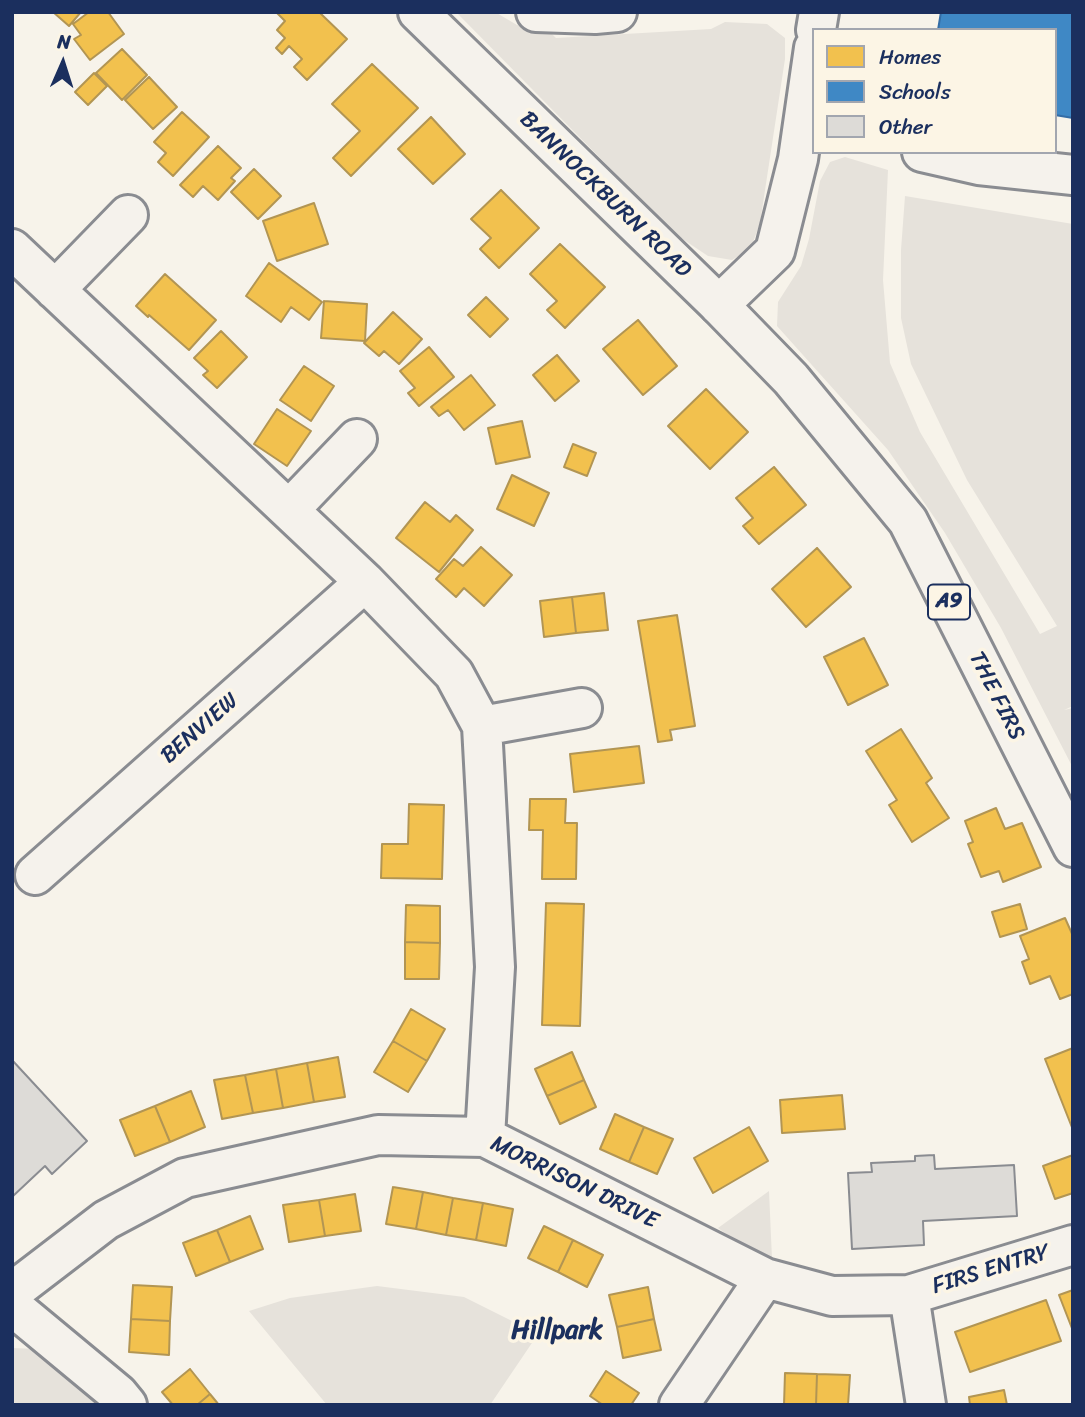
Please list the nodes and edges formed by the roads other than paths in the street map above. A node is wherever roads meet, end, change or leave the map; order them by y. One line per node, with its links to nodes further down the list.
1 (418, 12): 11 (street, BANNOCKBURN ROAD / A9)
2 (536, 12): 3 (street)
3 (617, 12)
4 (812, 74): 5 (street)
5 (808, 127): 11 (street)
6 (931, 154): 7 (street)
7 (1073, 175)
8 (128, 215): 10 (street)
9 (12, 250): 10 (street)
10 (55, 290): 14 (street)
11 (719, 305): 12 (street, BANNOCKBURN ROAD / A9)
12 (791, 379): 18 (street, THE FIRS / A9)
13 (357, 439): 14 (street)
14 (289, 510): 15 (street)
15 (365, 582): 17 (street); 19 (street, BENVIEW)
16 (582, 708): 17 (street)
17 (482, 726): 20 (street)
18 (1073, 848)
19 (35, 875)
20 (485, 1137): 22 (street, MORRISON DRIVE); 23 (street, MORRISON DRIVE)
21 (1073, 1245): 24 (street, FIRS ENTRY)
22 (765, 1278): 24 (street, MORRISON DRIVE); 27 (street)
23 (12, 1292)
24 (909, 1295): 28 (street)
25 (12, 1306): 26 (street)
26 (127, 1405)
27 (679, 1405)
28 (926, 1405)

